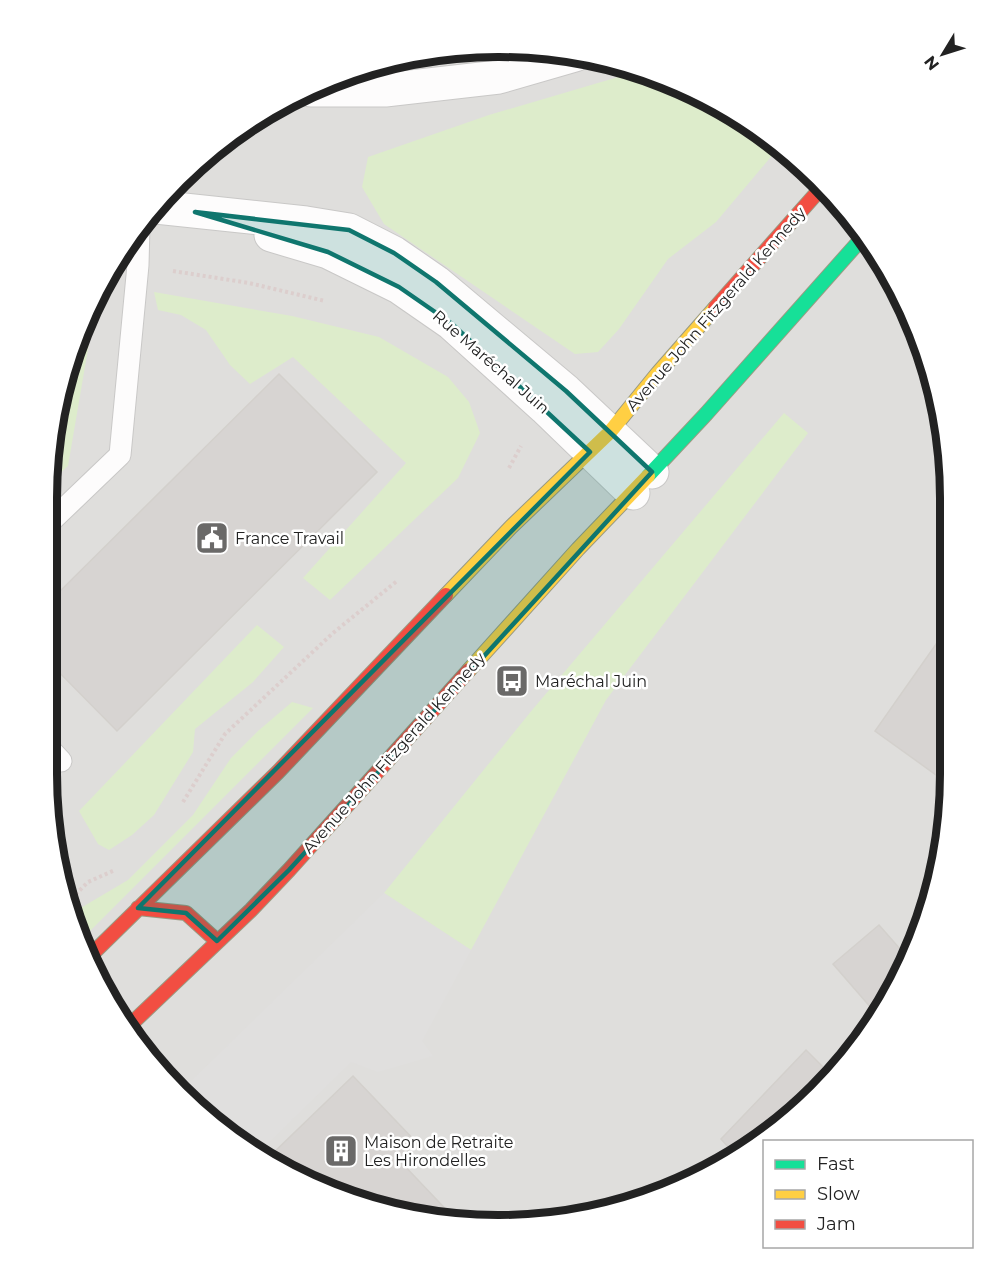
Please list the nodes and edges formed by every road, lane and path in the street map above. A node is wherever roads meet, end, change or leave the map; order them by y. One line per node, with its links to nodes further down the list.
1 (555, 61): 2 (street)
2 (332, 90)
3 (817, 193): 11 (main road, Avenue John Fitzgerald Kennedy)
4 (166, 208): 5 (street, Rue Maréchal Juin)
5 (195, 212): 10 (street, Rue Maréchal Juin); 11 (street, Rue Maréchal Juin)
6 (139, 243): 8 (lane)
7 (858, 243): 13 (main road, Avenue John Fitzgerald Kennedy)
8 (138, 265): 9 (path); 14 (lane)
9 (330, 302)
10 (545, 408): 11 (street, Rue Maréchal Juin); 12 (path)
11 (600, 442): 13 (street); 19 (main road, Avenue John Fitzgerald Kennedy)
12 (507, 475)
13 (642, 483): 20 (main road, Avenue John Fitzgerald Kennedy)
14 (57, 515)
15 (404, 575): 16 (path)
16 (179, 808)
17 (124, 865): 18 (path)
18 (74, 896)
19 (138, 908): 20 (main road); 21 (main road, Avenue John Fitzgerald Kennedy)
20 (217, 941): 22 (main road, Avenue John Fitzgerald Kennedy)
21 (95, 951)
22 (133, 1021)

